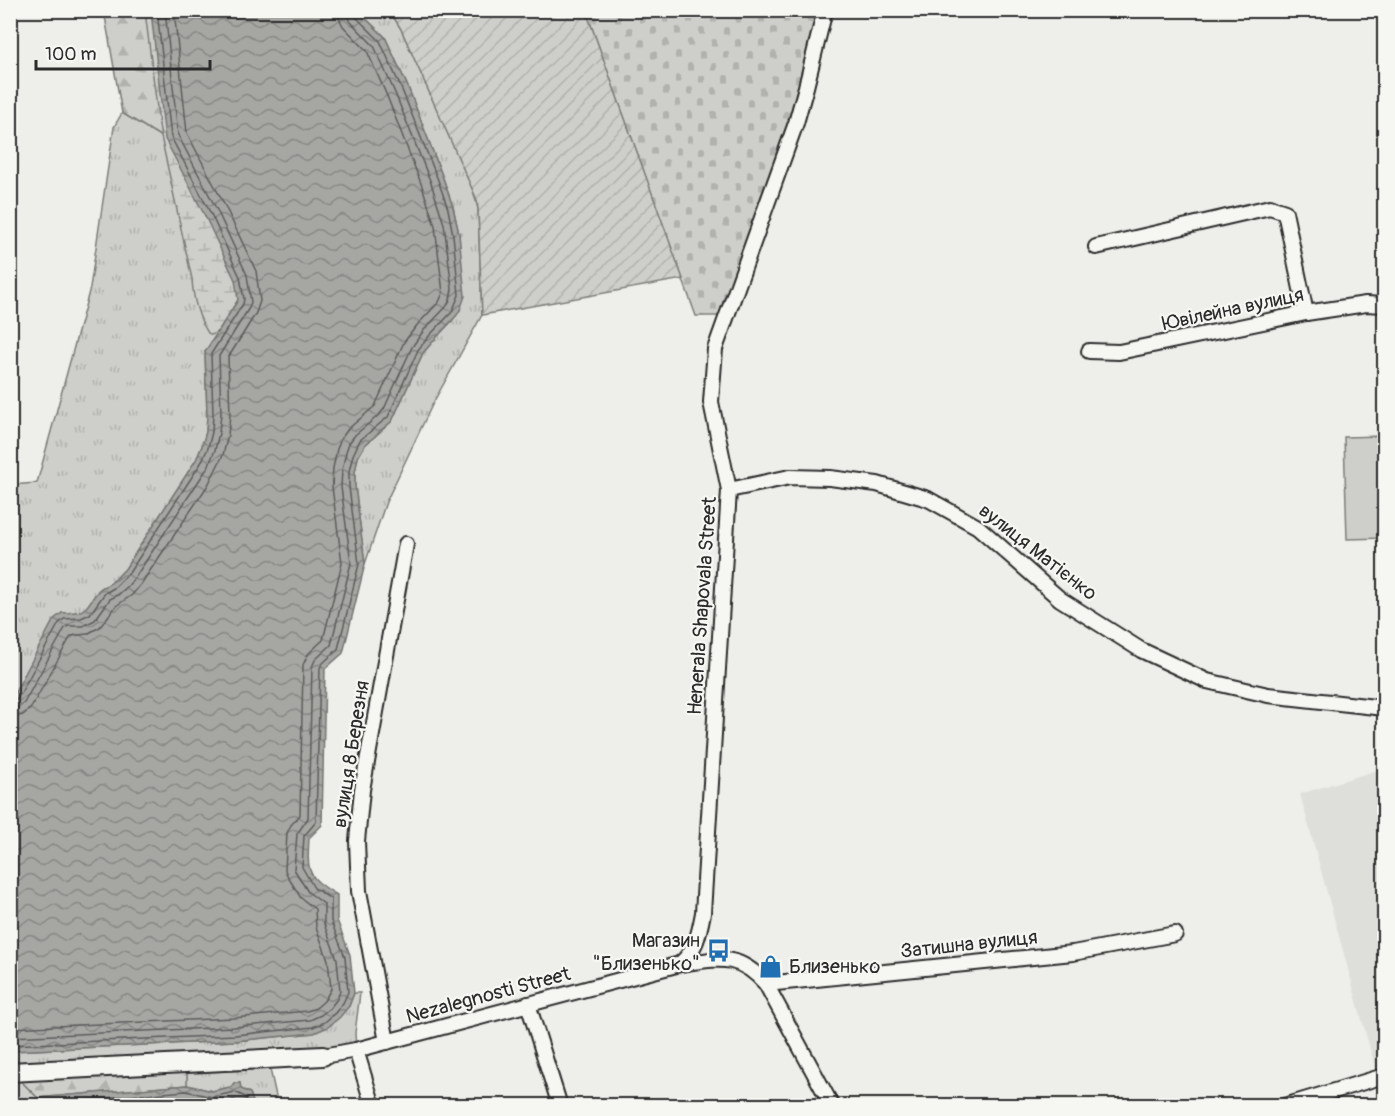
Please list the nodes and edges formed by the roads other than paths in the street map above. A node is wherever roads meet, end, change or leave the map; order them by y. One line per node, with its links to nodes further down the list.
1 (825, 10): 6 (street, Henerala Shapovala Street)
2 (1096, 247): 4 (street)
3 (1384, 305): 4 (street, Ювілейна вулиця)
4 (1306, 313): 5 (street, Ювілейна вулиця)
5 (1089, 351)
6 (729, 490): 8 (street, вулиця Матієнко); 10 (street, Henerala Shapovala Street)
7 (406, 544): 13 (street, вулиця 8 Березня)
8 (1384, 708)
9 (1175, 934): 11 (street, Затишна вулиця)
10 (680, 964): 11 (street, Nezalegnosti Street); 12 (street, Nezalegnosti Street)
11 (766, 984): 20 (street, Nezalegnosti Street)
12 (528, 1004): 13 (street, Nezalegnosti Street); 19 (street)
13 (387, 1042): 14 (street, Nezalegnosti Street)
14 (356, 1050): 15 (street, Nezalegnosti Street); 18 (street)
15 (323, 1056): 16 (street)
16 (10, 1072)
17 (1384, 1076): 21 (street)
18 (373, 1106)
19 (560, 1106)
20 (832, 1106)
21 (1284, 1106)

